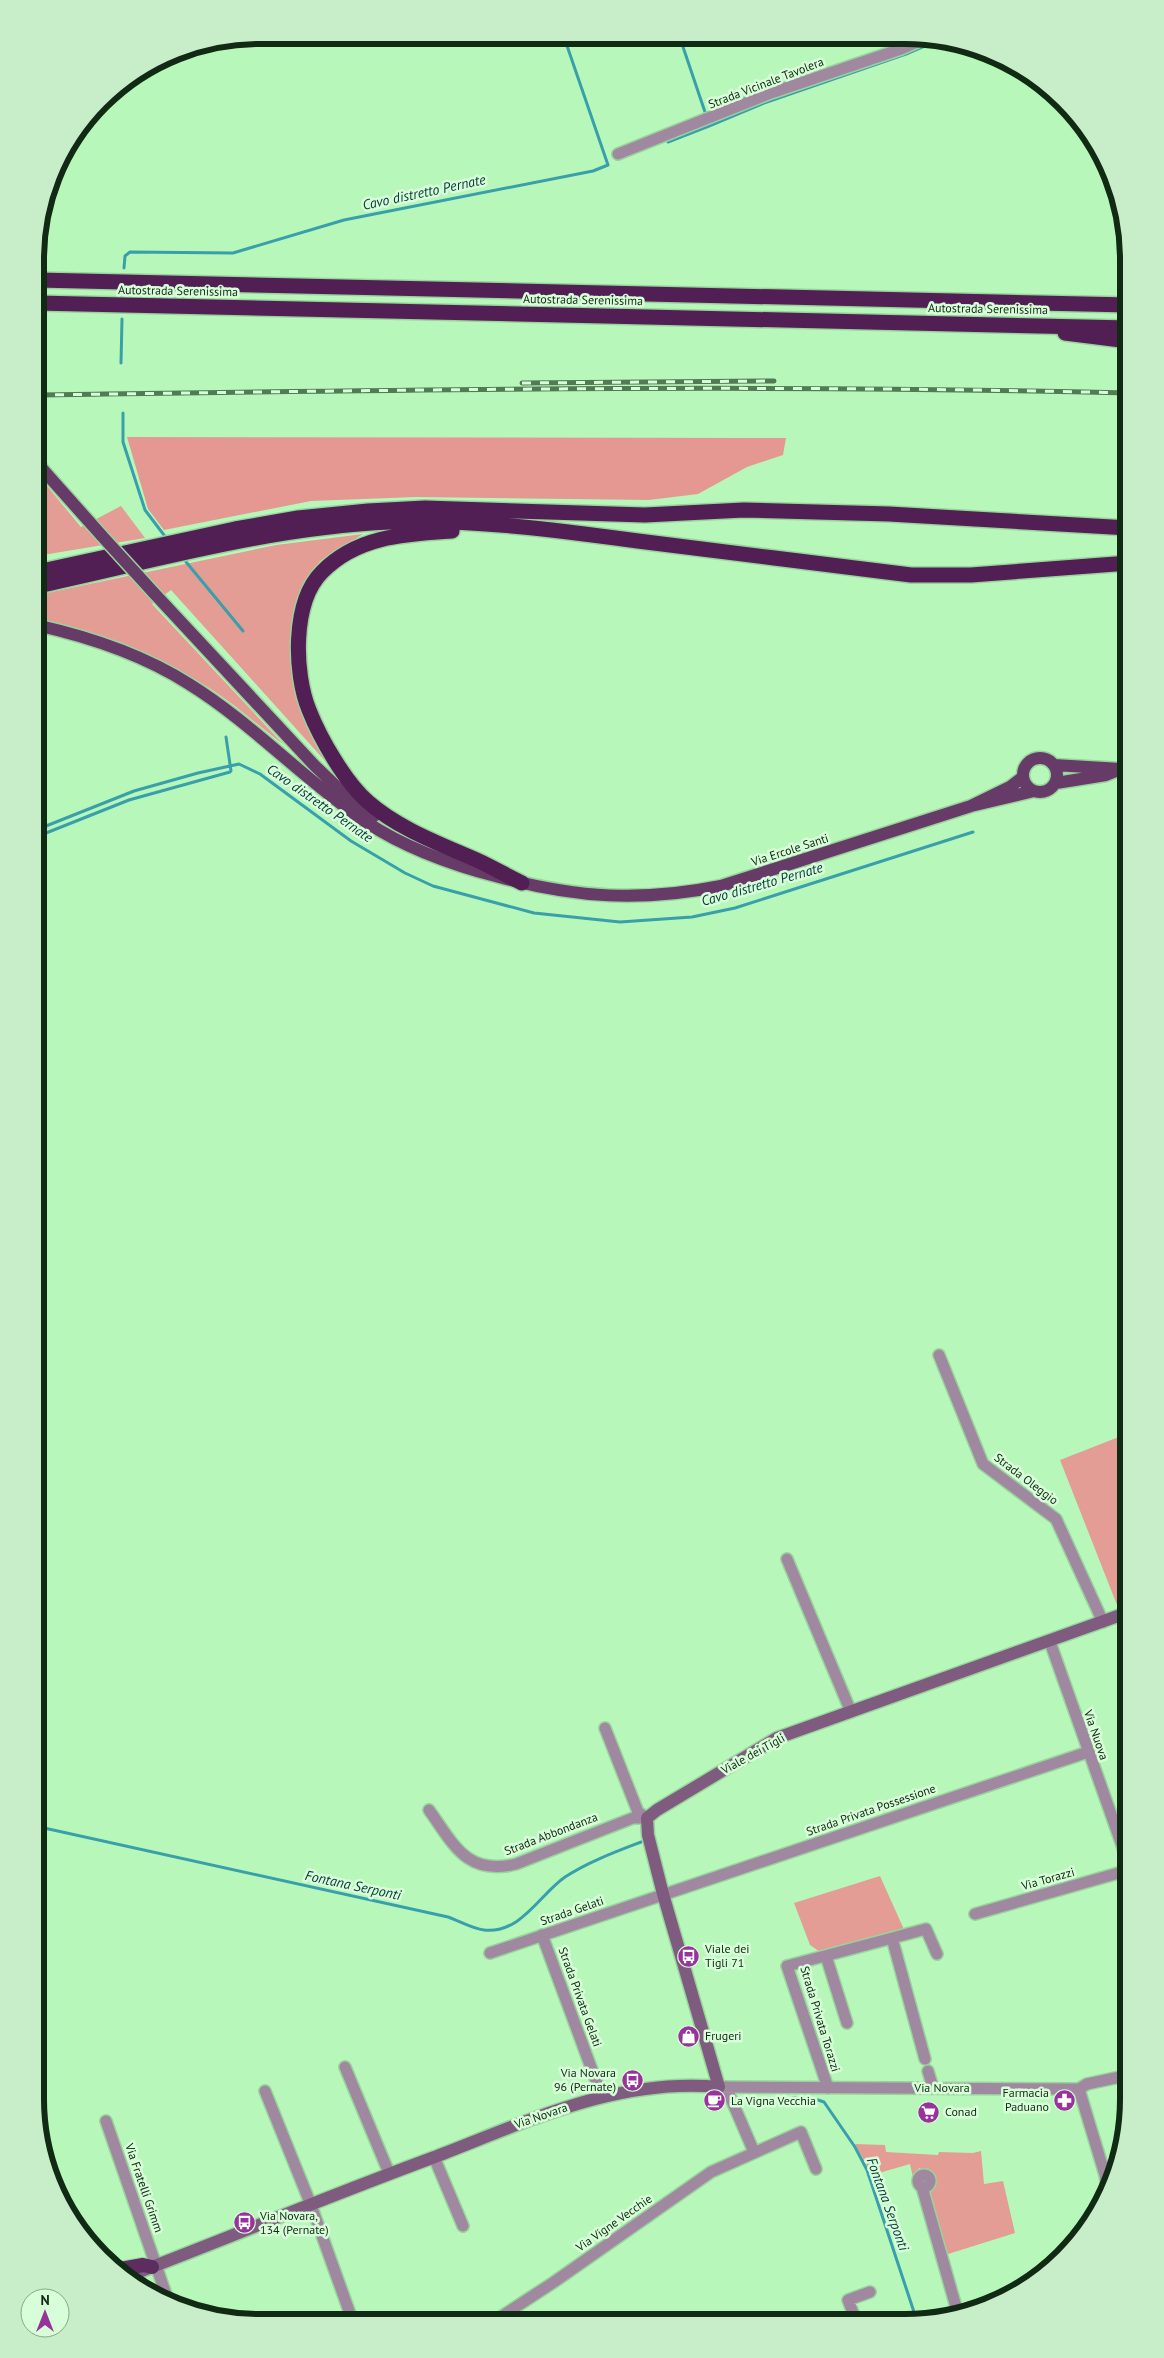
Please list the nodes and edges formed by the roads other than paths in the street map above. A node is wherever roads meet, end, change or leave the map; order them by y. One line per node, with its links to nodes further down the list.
1 (912, 44): 2 (street, Strada Vicinale Tavolera)
2 (618, 154)
3 (44, 280): 6 (highway, Autostrada Serenissima)
4 (1120, 297): 6 (highway)
5 (44, 303): 8 (highway, Autostrada Serenissima)
6 (1076, 304): 7 (highway, Autostrada Serenissima)
7 (1120, 305)
8 (1024, 325): 9 (highway, Autostrada Serenissima); 10 (highway)
9 (1120, 328)
10 (1120, 340)
11 (44, 471): 28 (main road, bridge)
12 (1120, 527): 14 (highway)
13 (544, 529): 14 (highway); 17 (highway); 28 (highway)
14 (175, 549): 15 (highway); 19 (highway)
15 (102, 557): 16 (highway); 18 (highway)
16 (44, 563)
17 (1120, 564)
18 (44, 570)
19 (44, 584)
20 (44, 627): 28 (main road)
21 (1054, 765): 22 (main road); 24 (main road); 25 (main road)
22 (1120, 768)
23 (1120, 770): 25 (main road)
24 (1023, 777): 26 (main road); 27 (main road, Via Ercole Santi)
25 (1056, 783): 26 (main road)
26 (1034, 791): 27 (main road, Via Ercole Santi)
27 (971, 806): 28 (main road, Via Ercole Santi)
28 (522, 883)
29 (939, 1355): 32 (street, Strada Oleggio)
30 (787, 1559): 34 (street)
31 (1120, 1615): 32 (main road, Viale dei Tigli)
32 (1102, 1622): 33 (main road, Viale dei Tigli)
33 (1050, 1642): 34 (main road, Viale dei Tigli); 36 (street, Via Nuova)
34 (851, 1712): 38 (main road, Viale dei Tigli)
35 (606, 1728): 38 (street)
36 (1088, 1752): 39 (street, Via Nuova); 41 (street, Strada Privata Possessione)
37 (429, 1810): 38 (street, Strada Abbondanza)
38 (647, 1818): 41 (main road)
39 (1120, 1840)
40 (1120, 1873): 42 (street, Via Torazzi)
41 (663, 1894): 43 (street, Strada Gelati); 52 (main road)
42 (975, 1914)
43 (542, 1935): 45 (street, Strada Gelati); 60 (street, Strada Privata Gelati)
44 (892, 1938): 46 (street, Strada Privata Torazzi); 47 (street, Strada Privata Torazzi); 49 (street)
45 (490, 1953)
46 (937, 1954)
47 (826, 1956): 48 (street, Strada Privata Torazzi); 56 (street, Strada Privata Torazzi)
48 (847, 2023)
49 (925, 2059)
50 (346, 2068): 66 (street)
51 (928, 2071): 57 (street)
52 (714, 2072): 54 (main road); 55 (main road)
53 (1120, 2077): 58 (street, Via Novara)
54 (706, 2086): 55 (main road, Via Novara); 60 (main road, Via Novara)
55 (723, 2087): 56 (street, Via Novara); 62 (street)
56 (828, 2088): 57 (street, Via Novara)
57 (933, 2088): 58 (street, Via Novara)
58 (1079, 2089): 65 (street)
59 (265, 2090): 68 (street)
60 (602, 2097): 63 (main road, Via Novara)
61 (106, 2121): 70 (street, Via Fratelli Grimm)
62 (754, 2152): 64 (street, Via Vigne Vecchie); 77 (street, Via Vigne Vecchie)
63 (434, 2157): 66 (main road, Via Novara); 69 (street)
64 (816, 2169)
65 (1108, 2170)
66 (389, 2173): 68 (main road, Via Novara)
67 (922, 2187): 75 (street)
68 (310, 2205): 70 (main road, Via Novara); 76 (street)
69 (463, 2226)
70 (154, 2266): 71 (highway); 72 (main road, Via Novara); 73 (street)
71 (126, 2268)
72 (134, 2274)
73 (165, 2292)
74 (870, 2292): 78 (street)
75 (956, 2308)
76 (350, 2314)
77 (505, 2314)
78 (853, 2314)

